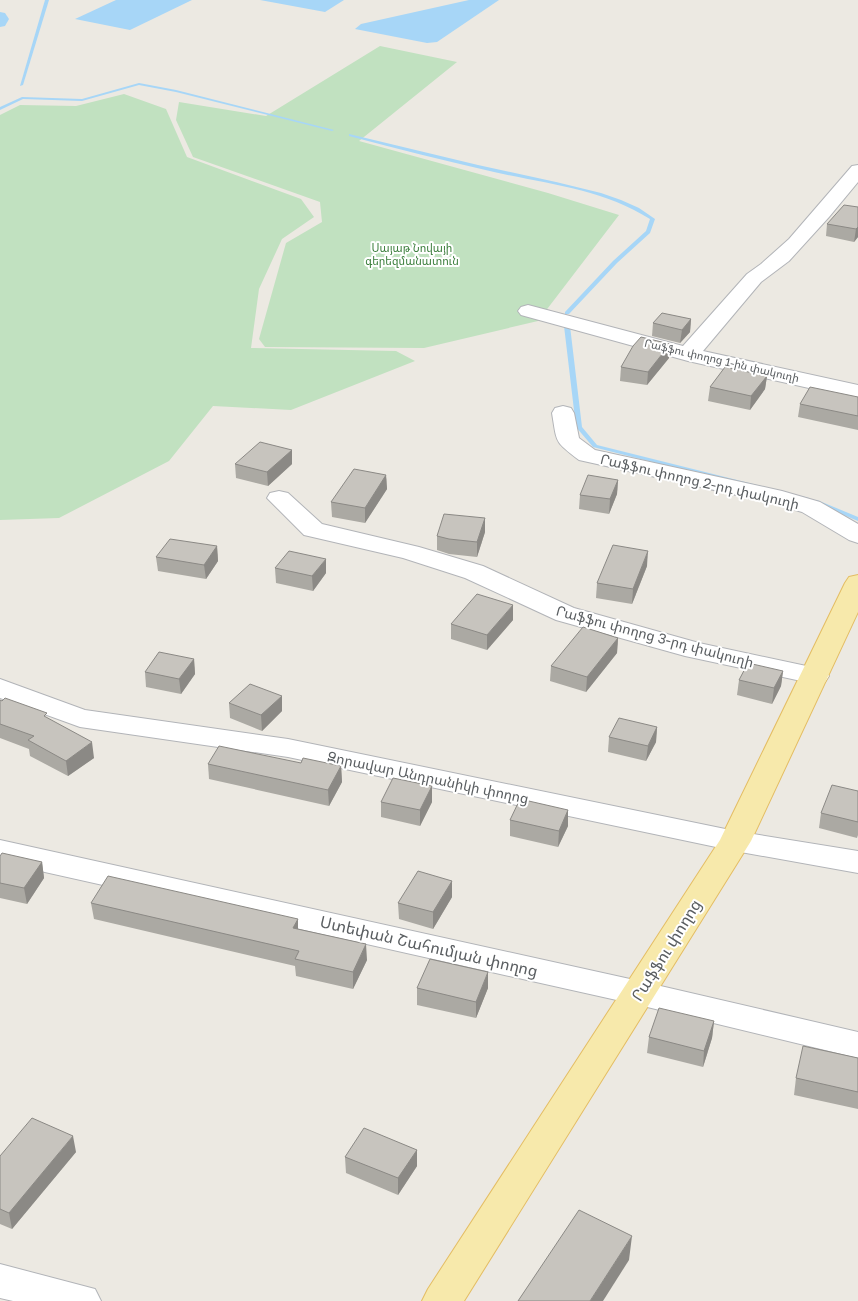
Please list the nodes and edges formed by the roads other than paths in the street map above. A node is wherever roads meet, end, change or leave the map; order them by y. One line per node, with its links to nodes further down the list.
1 (858, 170): 3 (street)
2 (528, 311): 3 (street, Րաֆֆու փողոց 1-ին փակուղի)
3 (688, 354): 4 (street, Րաֆֆու փողոց 1-ին փակուղի)
4 (858, 392)
5 (563, 413): 7 (street, Րաֆֆու փողոց 2-րդ փակուղի)
6 (280, 498): 9 (street, Րաֆֆու փողոց 3-րդ փակուղի)
7 (858, 535)
8 (858, 583): 9 (main road, Րաֆֆու փողոց)
9 (815, 676): 11 (main road, Րաֆֆու փողոց)
10 (0, 688): 11 (street, Զորավար Անդրանիկի փողոց)
11 (735, 841): 13 (street, Զորավար Անդրանիկի փողոց); 14 (main road, Րաֆֆու փողոց)
12 (0, 851): 14 (street, Ստեփան Շահումյան փողոց)
13 (858, 862)
14 (639, 993): 15 (street, Ստեփան Շահումյան փողոց); 18 (main road, Րաֆֆու փողոց)
15 (858, 1044)
16 (0, 1281): 17 (street)
17 (81, 1301)
18 (442, 1301)

